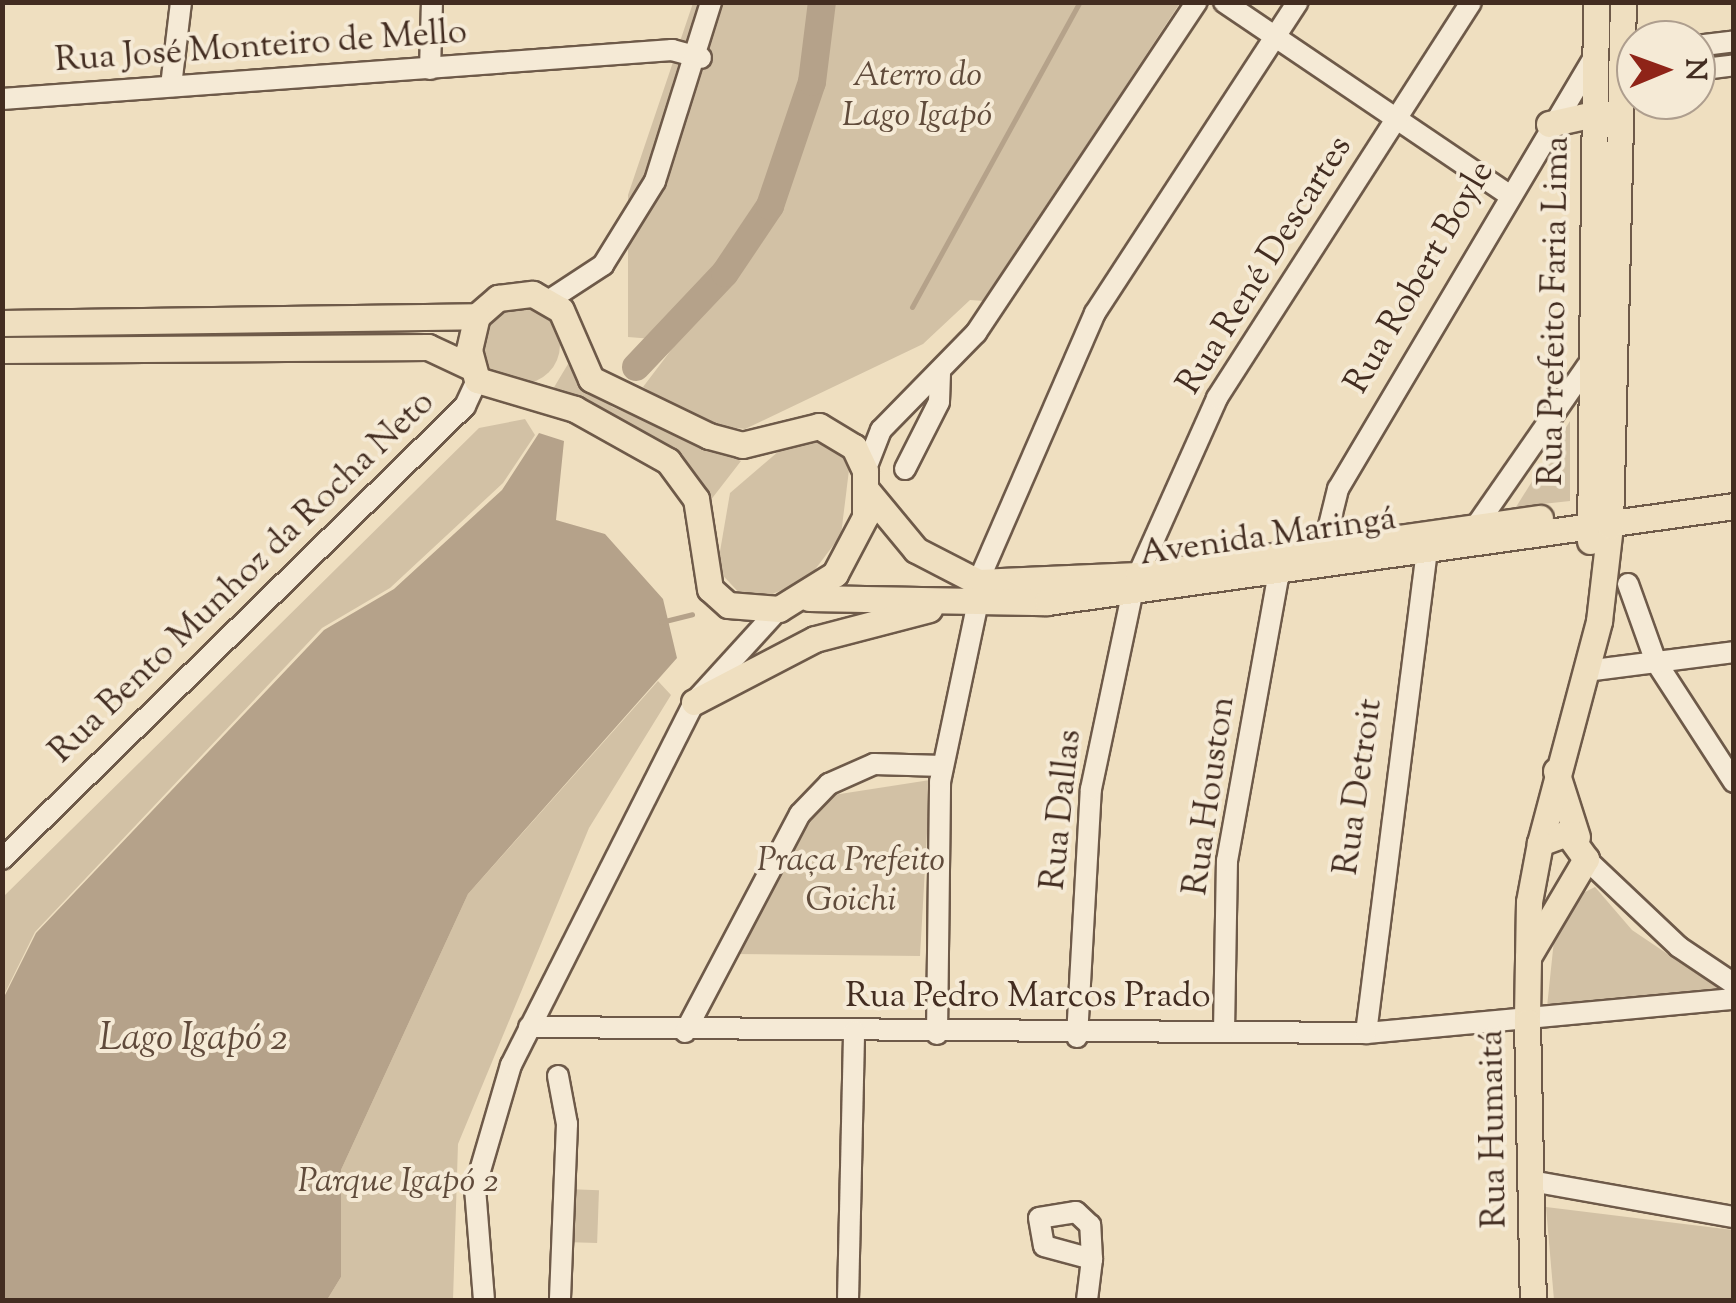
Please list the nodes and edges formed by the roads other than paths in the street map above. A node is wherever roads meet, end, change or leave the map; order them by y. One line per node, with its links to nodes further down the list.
1 (181, 2): 15 (street)
2 (432, 2): 12 (street)
3 (712, 2): 11 (street)
4 (1197, 2): 27 (street)
5 (1224, 2): 9 (street)
6 (1298, 2): 9 (street)
7 (1471, 2): 18 (street, Rua René Descartes)
8 (1596, 2): 10 (main road, Rua Prefeito Faria Lima)
9 (1276, 38): 18 (street); 42 (street)
10 (1616, 49)
11 (701, 58): 12 (street, Rua José Monteiro de Mello); 22 (street)
12 (430, 69): 15 (street, Rua José Monteiro de Mello)
13 (1616, 71): 20 (street, Rua Robert Boyle)
14 (1616, 77): 17 (main road, Rua Prefeito Faria Lima)
15 (172, 86): 16 (street, Rua José Monteiro de Mello)
16 (2, 98)
17 (1594, 114): 20 (main road); 26 (main road, Rua Prefeito Faria Lima)
18 (1396, 119): 21 (street); 40 (street, Rua René Descartes)
19 (1620, 120): 34 (main road, Rua Prefeito Faria Lima)
20 (1549, 124): 21 (street, Rua Robert Boyle)
21 (1506, 193): 37 (street, Rua Robert Boyle)
22 (548, 301): 23 (main road); 30 (main road, Avenida Maringá)
23 (478, 316): 24 (main road); 28 (main road)
24 (2, 323)
25 (2, 350): 28 (main road)
26 (1587, 366): 32 (street); 34 (main road, Rua Prefeito Faria Lima)
27 (940, 372): 29 (street); 30 (street)
28 (474, 374): 44 (main road, Avenida Maringá); 54 (street, Rua Bento Munhoz da Rocha Neto)
29 (904, 470)
30 (867, 481): 42 (main road, Avenida Maringá); 43 (main road, Avenida Maringá)
31 (1734, 491): 34 (main road, Avenida Maringá)
32 (1499, 498): 35 (street); 36 (street)
33 (1734, 506): 34 (main road, Avenida Maringá)
34 (1599, 519): 35 (main road, Avenida Maringá); 38 (main road, Avenida Maringá); 45 (main road, Rua Prefeito Faria Lima)
35 (1515, 521): 36 (main road, Avenida Maringá)
36 (1476, 526): 37 (main road, Avenida Maringá)
37 (1324, 546): 40 (main road, Avenida Maringá)
38 (1427, 550): 39 (main road, Avenida Maringá); 64 (street, Rua Detroit)
39 (1279, 573): 40 (main road, Avenida Maringá); 62 (street, Rua Houston)
40 (1135, 584): 42 (main road, Avenida Maringá); 66 (street, Rua Dallas)
41 (1628, 584): 47 (street)
42 (972, 595): 43 (main road, Avenida Maringá); 49 (main road); 50 (street)
43 (809, 598): 44 (main road, Avenida Maringá)
44 (780, 609): 49 (street)
45 (1599, 621): 48 (main road, Rua Humaitá)
46 (1734, 652): 47 (street)
47 (1656, 662): 48 (street); 52 (street)
48 (1586, 671): 51 (main road, Rua Humaitá)
49 (694, 702): 60 (street)
50 (943, 766): 63 (street); 65 (street)
51 (1556, 770): 53 (main road, Rua Humaitá); 55 (main road)
52 (1734, 782)
53 (1538, 853): 55 (main road); 55 (main road); 56 (main road, Rua Humaitá)
54 (2, 859)
55 (1578, 863): 56 (main road, Rua Humaitá); 57 (street)
56 (1528, 957): 59 (main road, Rua Humaitá)
57 (1734, 984)
58 (1734, 999): 59 (street, Rua Pedro Marcos Prado)
59 (1527, 1022): 64 (street, Rua Pedro Marcos Prado); 68 (main road, Rua Humaitá)
60 (529, 1027): 63 (street, Rua Pedro Marcos Prado); 71 (street)
61 (854, 1030): 63 (street, Rua Pedro Marcos Prado); 65 (street, Rua Pedro Marcos Prado); 73 (street)
62 (1224, 1030): 64 (street, Rua Pedro Marcos Prado); 66 (street, Rua Pedro Marcos Prado)
63 (685, 1032)
64 (1366, 1033)
65 (937, 1034): 66 (street, Rua Pedro Marcos Prado)
66 (1077, 1037)
67 (558, 1076): 72 (street)
68 (1531, 1181): 69 (street); 75 (main road, Rua Humaitá)
69 (1734, 1217)
70 (1092, 1259): 74 (street)
71 (484, 1300)
72 (560, 1300)
73 (848, 1300)
74 (1087, 1300)
75 (1533, 1300)

